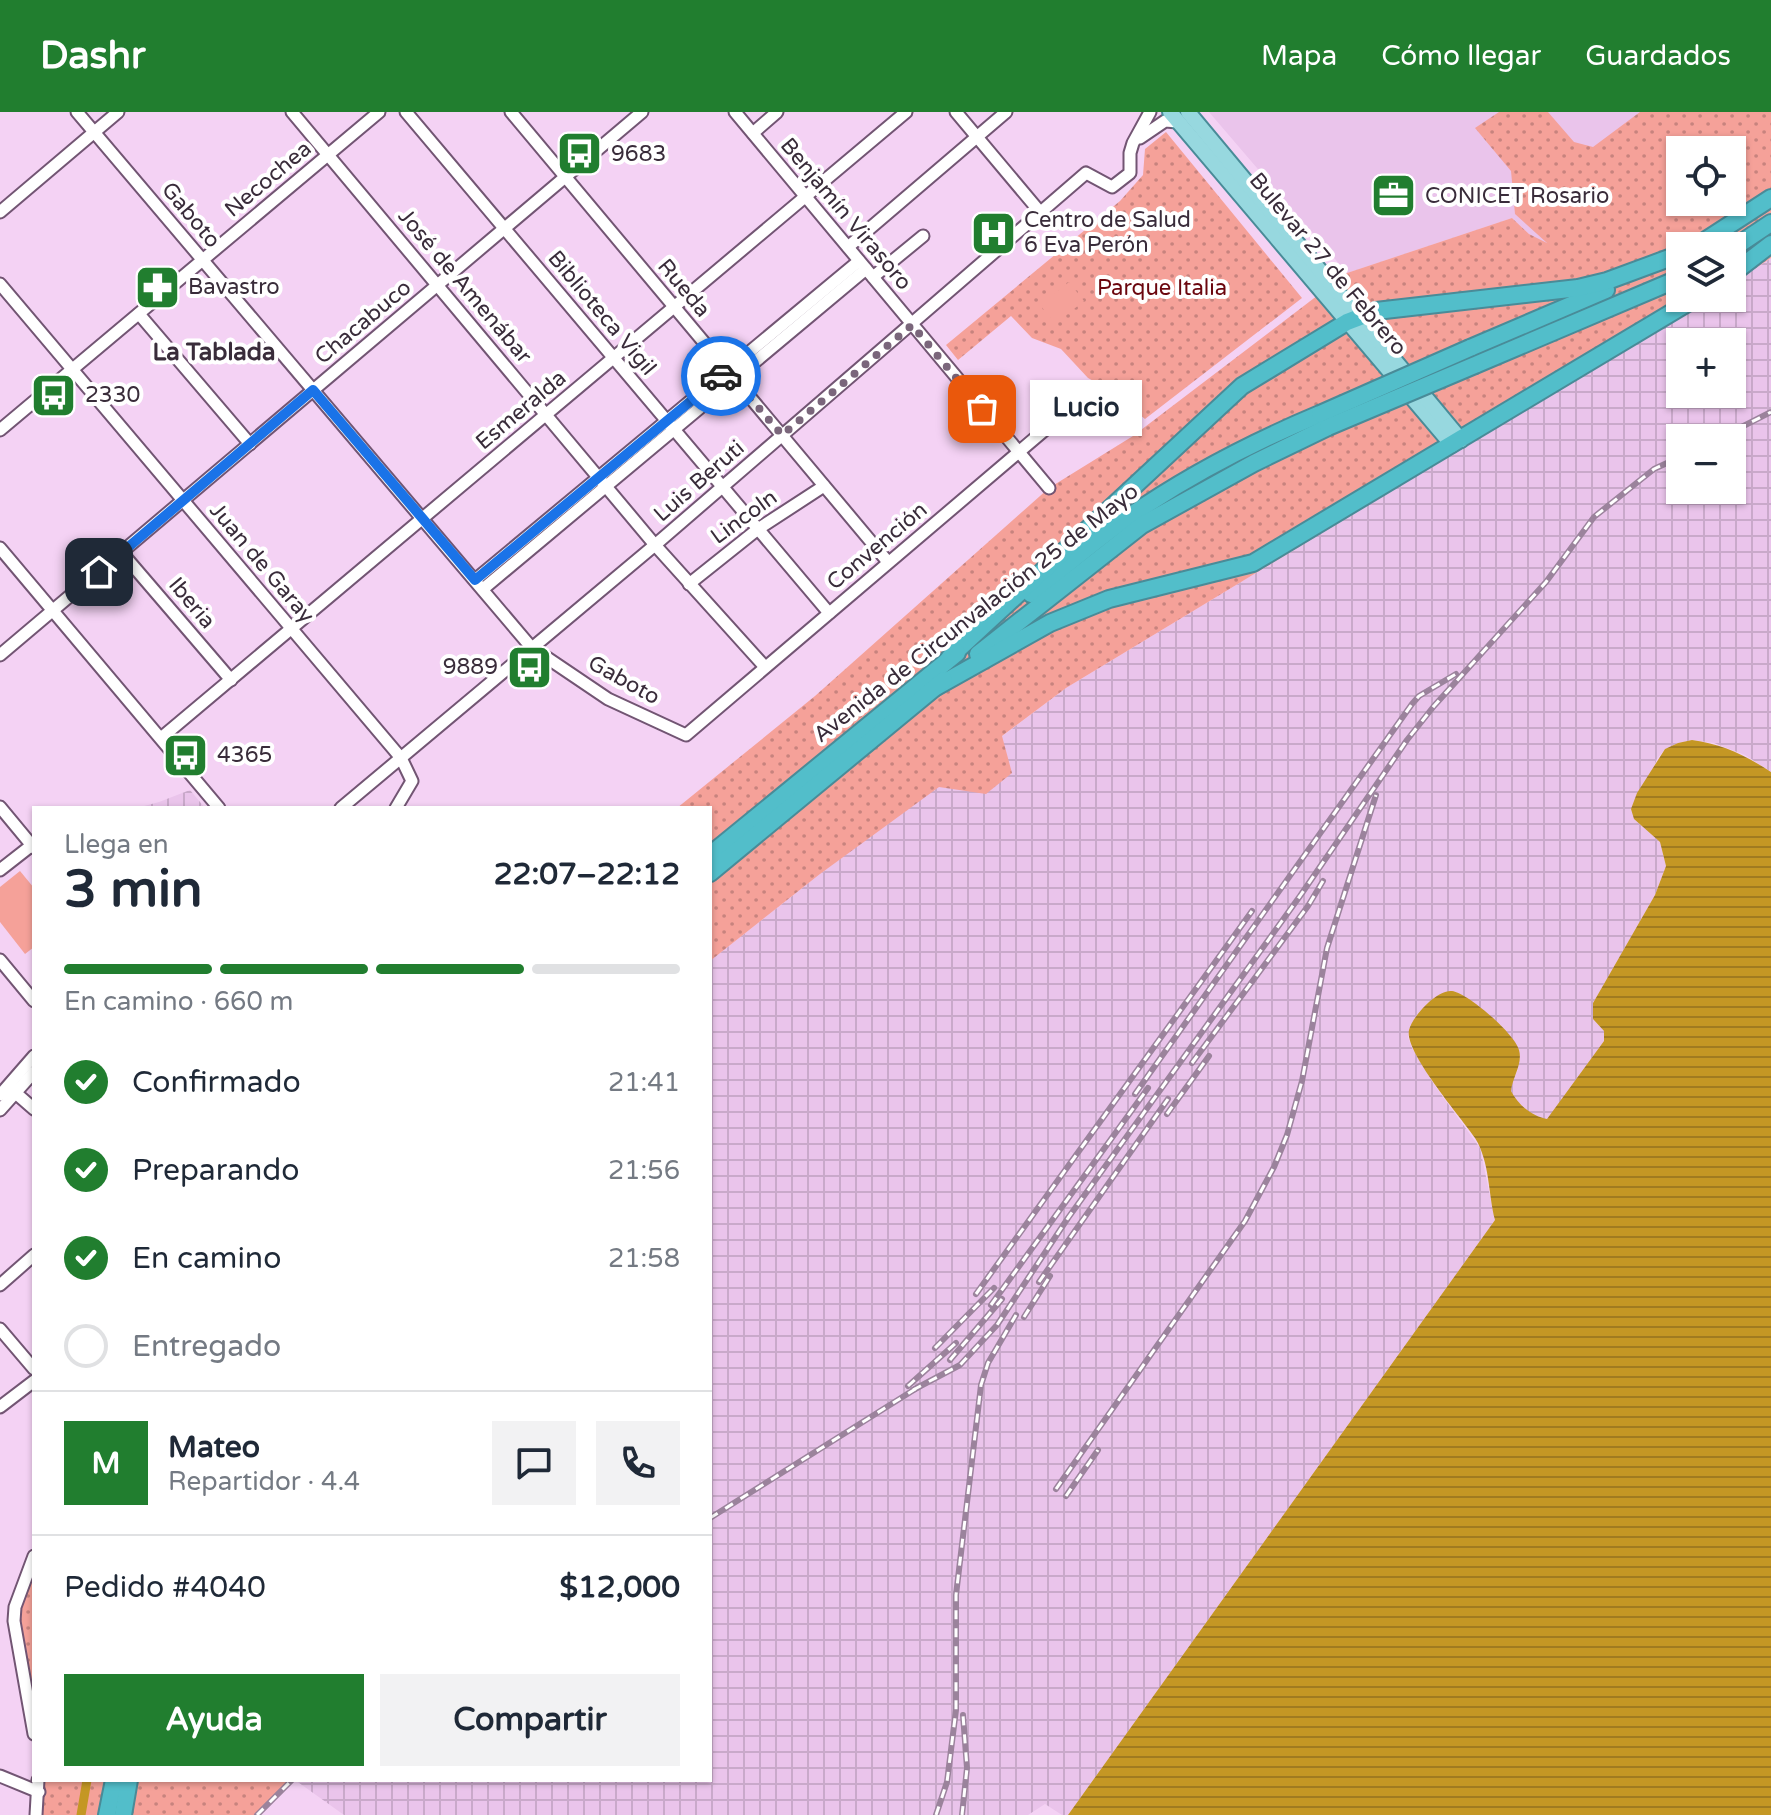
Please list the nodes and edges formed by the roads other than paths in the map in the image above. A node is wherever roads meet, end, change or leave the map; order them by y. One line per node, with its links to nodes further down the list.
1 (77, 112): 15 (street, Gaboto)
2 (118, 112): 15 (street)
3 (292, 112): 19 (street, José de Amenábar)
4 (379, 112): 19 (street, Necochea)
5 (406, 112): 26 (street, Biblioteca Vigil)
6 (511, 112): 20 (street, Rueda)
7 (642, 112): 20 (street, Chacabuco)
8 (735, 112): 16 (street, Benjamín Virasoro)
9 (777, 112): 16 (street)
10 (906, 112): 21 (street, Esmeralda)
11 (956, 112): 17 (street)
12 (1006, 112): 17 (street)
13 (1150, 112): 18 (street)
14 (1178, 115): 18 (street); 43 (main road, Bulevar 27 de Febrero)
15 (94, 132): 23 (street); 32 (street, Gaboto)
16 (753, 133): 21 (street, Benjamín Virasoro)
17 (977, 137): 24 (street); 31 (street)
18 (1133, 143): 24 (street, Luis Beruti)
19 (328, 155): 32 (street, Necochea); 39 (street, José de Amenábar)
20 (565, 176): 26 (street, Chacabuco); 40 (street, Rueda)
21 (806, 197): 31 (street, Benjamín Virasoro); 40 (street, Esmeralda)
22 (1771, 198): 27 (highway)
23 (0, 212)
24 (1040, 212): 44 (street, Luis Beruti)
25 (1771, 223): 29 (highway)
26 (504, 228): 39 (street, Chacabuco); 45 (street, Biblioteca Vigil)
27 (1719, 232)
28 (923, 236): 36 (street)
29 (1746, 240)
30 (1771, 244): 35 (highway)
31 (848, 247): 36 (street, Benjamín Virasoro)
32 (203, 260): 42 (street, Necochea); 49 (street, Gaboto)
33 (1666, 260): 43 (highway)
34 (1666, 263): 51 (highway, Avenida de Circunvalación 25 de Mayo, bridge)
35 (1746, 263)
36 (866, 269): 44 (street, Benjamín Virasoro); 47 (street)
37 (0, 284): 46 (street, Juan de Garay)
38 (1666, 284): 51 (highway, Avenida de Circunvalación 25 de Mayo, bridge)
39 (437, 285): 49 (street, Chacabuco); 50 (street, José de Amenábar)
40 (675, 308): 45 (street, Esmeralda); 47 (street, Rueda)
41 (1673, 312): 55 (highway)
42 (139, 314): 46 (street, Necochea); 56 (street)
43 (1353, 319): 55 (main road, Bulevar 27 de Febrero); 77 (highway)
44 (912, 325): 54 (street, Luis Beruti); 57 (street, Benjamín Virasoro)
45 (614, 359): 50 (street, Esmeralda); 52 (street, Biblioteca Vigil)
46 (71, 370): 53 (street, Necochea); 63 (street, Juan de Garay)
47 (730, 375): 52 (street); 54 (street, Rueda)
48 (1094, 388): 57 (street, Convención)
49 (313, 390): 56 (street, Chacabuco); 64 (street, Gaboto)
50 (547, 415): 59 (street, José de Amenábar); 64 (street, Esmeralda)
51 (1324, 420): 58 (highway, Avenida de Circunvalación 25 de Mayo); 58 (highway, Avenida de Circunvalación 25 de Mayo)
52 (670, 425): 59 (street); 61 (street, Biblioteca Vigil)
53 (0, 430)
54 (782, 435): 60 (street, Rueda); 61 (street, Luis Beruti)
55 (1457, 443): 80 (highway)
56 (250, 444): 63 (street, Chacabuco)
57 (1018, 452): 62 (street, Benjamín Virasoro); 69 (street, Convención)
58 (1252, 454): 77 (highway, Avenida de Circunvalación 25 de Mayo); 80 (highway, Avenida de Circunvalación 25 de Mayo)
59 (602, 482): 66 (street, José de Amenábar); 71 (street)
60 (824, 486): 65 (street, Lincoln); 69 (street, Rueda)
61 (722, 487): 65 (street, Biblioteca Vigil); 66 (street, Luis Beruti)
62 (1049, 488)
63 (183, 501): 68 (street, Chacabuco); 74 (street, Juan de Garay)
64 (423, 518): 71 (street, Gaboto); 74 (street, Esmeralda)
65 (758, 529): 70 (street, Lincoln); 73 (street, Biblioteca Vigil)
66 (655, 545): 70 (street, José de Amenábar); 75 (street, Luis Beruti)
67 (0, 548): 72 (street)
68 (122, 553): 72 (street, Chacabuco); 79 (street, Iberia)
69 (888, 562): 73 (street, Convención)
70 (689, 584): 78 (street, José de Amenábar)
71 (479, 585): 75 (street, Gaboto)
72 (53, 612): 76 (street, Chacabuco); 82 (street)
73 (829, 613): 78 (street, Convención)
74 (291, 628): 79 (street, Esmeralda); 83 (street, Juan de Garay)
75 (531, 647): 81 (street, Gaboto); 83 (street, Luis Beruti)
76 (0, 655)
77 (949, 658): 90 (highway, Avenida de Circunvalación 25 de Mayo)
78 (765, 667): 81 (street, Convención)
79 (231, 680): 82 (street, Esmeralda)
80 (936, 687): 92 (highway, Avenida de Circunvalación 25 de Mayo)
81 (686, 735)
82 (161, 738): 84 (street)
83 (401, 758): 85 (street, Luis Beruti); 86 (street)
84 (217, 806)
85 (343, 806)
86 (397, 806)
87 (0, 807): 88 (street)
88 (32, 845)
89 (32, 847): 91 (street)
90 (712, 853)
91 (0, 870)
92 (712, 871)
93 (0, 960): 94 (street)
94 (32, 999)
95 (32, 1059): 97 (street)
96 (32, 1073): 97 (street)
97 (7, 1091): 98 (street); 99 (street)
98 (32, 1108)
99 (0, 1110)
100 (32, 1257): 101 (street)
101 (0, 1285)
102 (0, 1329): 103 (street)
103 (32, 1367)
104 (32, 1383): 105 (street)
105 (0, 1407)
106 (32, 1561): 108 (street)
107 (0, 1620): 108 (street)
108 (14, 1621): 109 (street)
109 (32, 1723)
110 (0, 1776): 113 (street)
111 (114, 1782): 115 (highway)
112 (129, 1782): 116 (highway)
113 (38, 1786): 114 (street)
114 (36, 1815)
115 (107, 1815)
116 (123, 1815)

